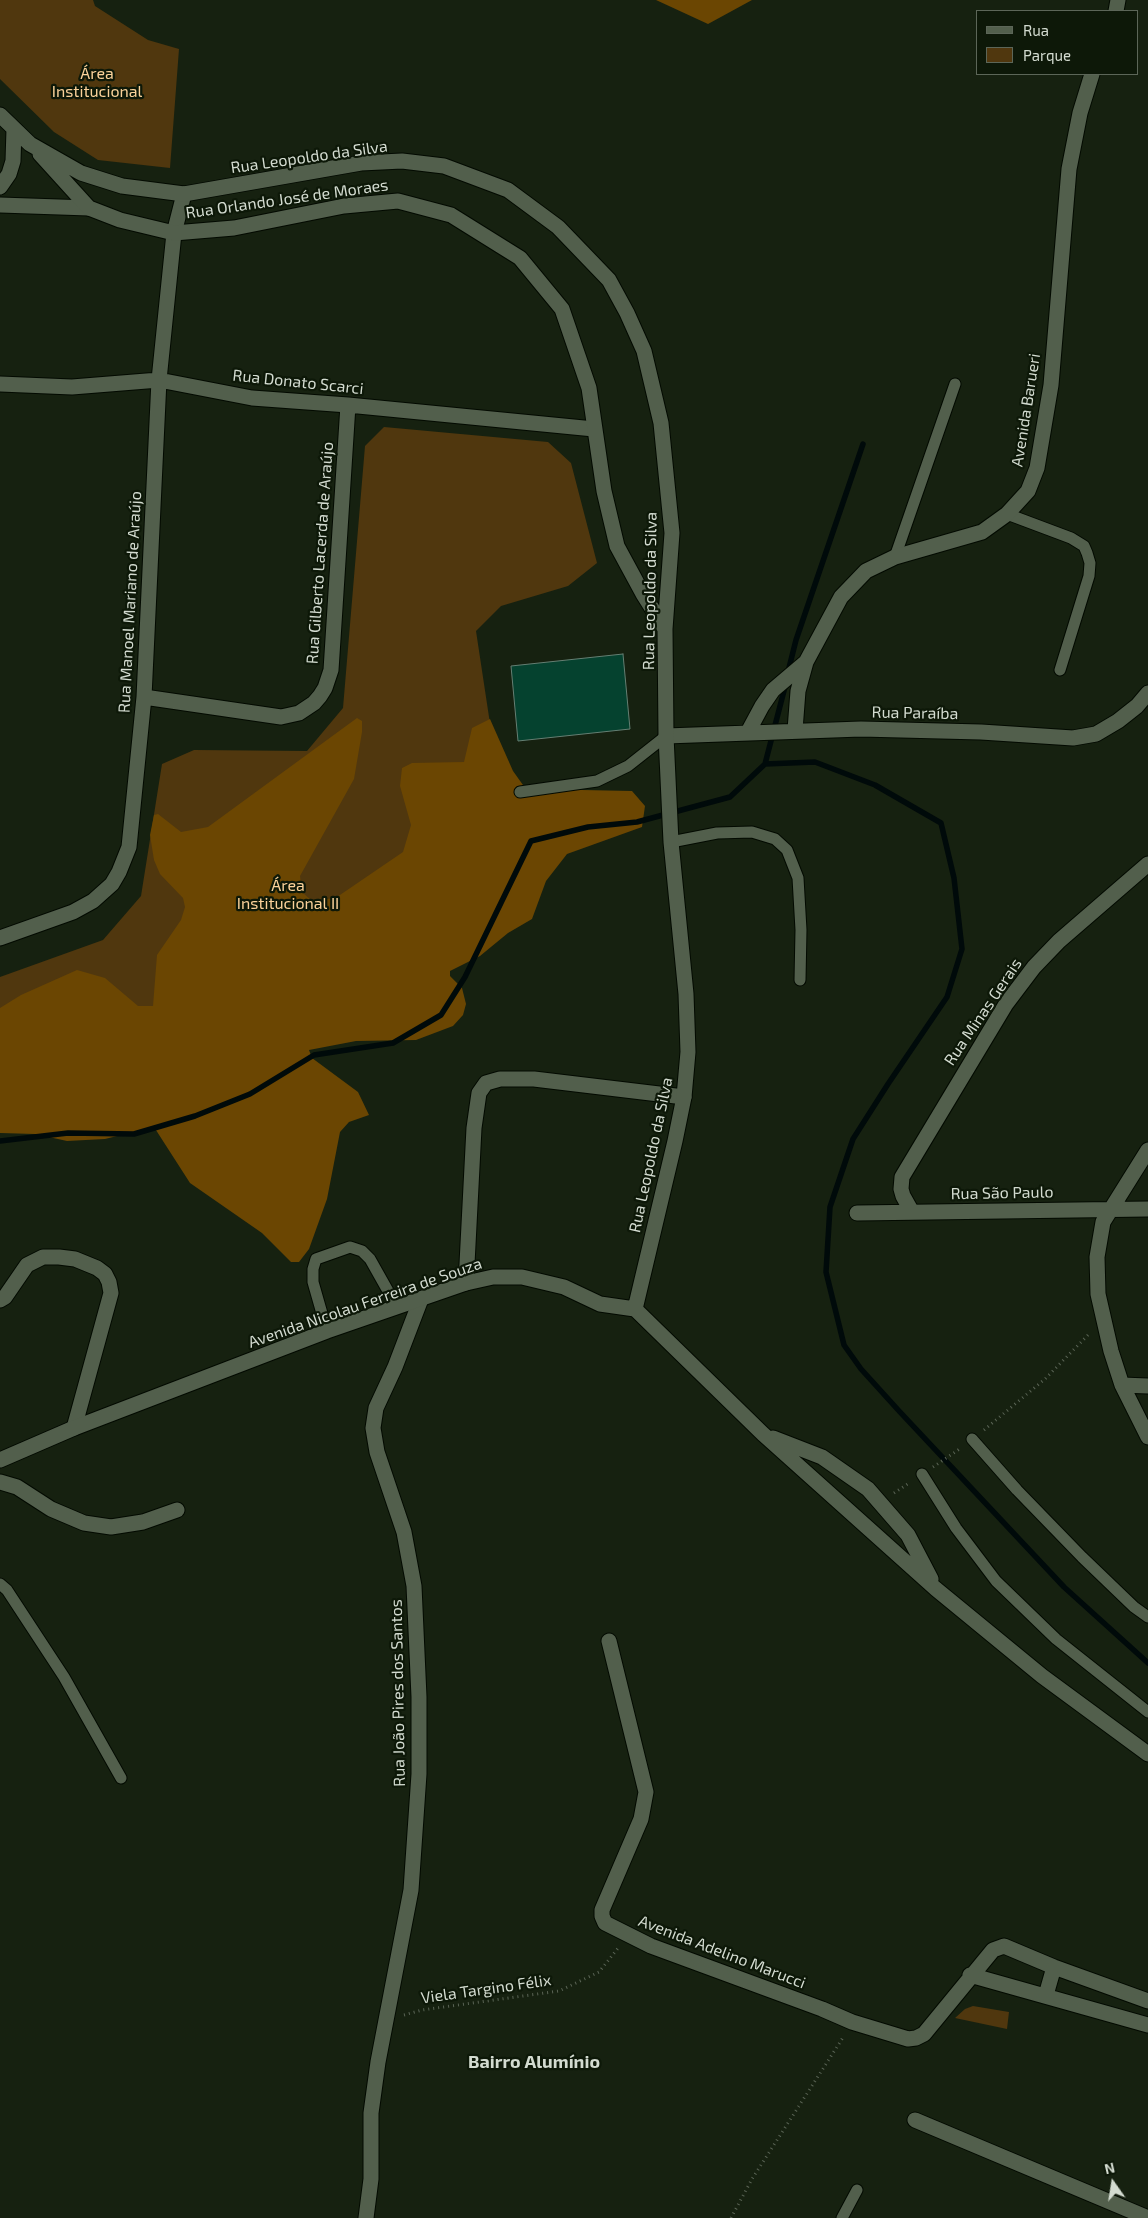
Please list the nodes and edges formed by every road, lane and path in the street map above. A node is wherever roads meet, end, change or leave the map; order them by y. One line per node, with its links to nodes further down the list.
1 (1092, 75): 15 (street, Avenida Barueri)
2 (0, 115): 3 (street, Rua Leopoldo da Silva)
3 (14, 129): 4 (street, Rua Leopoldo da Silva); 5 (street)
4 (30, 144): 6 (street, Rua Leopoldo da Silva); 8 (street, Rua Orlando José de Moraes)
5 (0, 187)
6 (184, 194): 9 (street, Rua Manoel Mariano de Araújo); 17 (street, Rua Leopoldo da Silva)
7 (0, 205): 8 (street)
8 (89, 208): 9 (street, Rua Orlando José de Moraes)
9 (174, 233): 10 (street, Rua Manoel Mariano de Araújo); 14 (street, Rua Orlando José de Moraes)
10 (159, 380): 11 (street, Rua Donato Scarci); 13 (street, Rua Donato Scarci); 21 (street, Rua Manoel Mariano de Araújo)
11 (0, 384)
12 (955, 384): 16 (lane)
13 (348, 405): 14 (street, Rua Donato Scarci); 21 (street, Rua Gilberto Lacerda de Araújo)
14 (594, 429): 17 (street, Rua Orlando José de Moraes)
15 (1007, 514): 16 (street, Avenida Barueri); 19 (lane)
16 (895, 557): 18 (street, Avenida Barueri)
17 (665, 629): 24 (street, Rua Leopoldo da Silva)
18 (806, 662): 22 (street, Avenida Barueri); 23 (street, Avenida Barueri)
19 (1060, 670)
20 (1148, 694): 22 (street, Rua Paraíba)
21 (144, 697): 28 (street, Rua Manoel Mariano de Araújo)
22 (795, 730): 23 (street, Rua Paraíba)
23 (748, 732): 24 (street, Rua Paraíba)
24 (666, 736): 25 (lane); 26 (street, Rua Leopoldo da Silva)
25 (520, 792)
26 (671, 842): 29 (lane); 30 (street, Rua Leopoldo da Silva)
27 (1148, 864): 35 (street, Rua Minas Gerais)
28 (0, 938)
29 (800, 980)
30 (684, 1098): 36 (street); 40 (street, Rua Leopoldo da Silva)
31 (1148, 1150): 33 (street)
32 (1148, 1208): 33 (street, Rua São Paulo)
33 (1112, 1209): 35 (street, Rua São Paulo); 41 (street)
34 (857, 1212): 35 (street, Rua São Paulo)
35 (912, 1212)
36 (466, 1283): 37 (street, Avenida Nicolau Ferreira de Souza); 40 (street, Avenida Nicolau Ferreira de Souza)
37 (421, 1299): 39 (street, Avenida Nicolau Ferreira de Souza); 66 (street, Rua João Pires dos Santos)
38 (0, 1300): 45 (street)
39 (397, 1307): 42 (street, Avenida Nicolau Ferreira de Souza); 42 (lane)
40 (634, 1309): 46 (street)
41 (1102, 1320): 43 (street); 48 (path)
42 (327, 1330): 45 (street, Avenida Nicolau Ferreira de Souza)
43 (1122, 1385): 44 (street); 47 (street)
44 (1148, 1386)
45 (74, 1428): 49 (street, Avenida Nicolau Ferreira de Souza)
46 (763, 1434): 52 (street); 55 (street)
47 (1148, 1437)
48 (972, 1439): 50 (path); 56 (lane)
49 (0, 1460)
50 (922, 1474): 52 (path); 58 (lane)
51 (0, 1482): 53 (street)
52 (880, 1503): 55 (street)
53 (177, 1510)
54 (0, 1584): 60 (lane)
55 (936, 1589): 59 (street)
56 (1148, 1617)
57 (609, 1641): 61 (street, Avenida Adelino Marucci)
58 (1148, 1712)
59 (1148, 1754)
60 (121, 1778)
61 (628, 1935): 66 (path, Viela Targino Félix); 67 (street, Avenida Adelino Marucci)
62 (1054, 1968): 63 (street, Avenida Adelino Marucci); 64 (street); 65 (street, Avenida Adelino Marucci)
63 (970, 1975): 64 (street); 67 (street, Avenida Adelino Marucci)
64 (1046, 1995): 68 (street)
65 (1148, 2001)
66 (386, 2020): 71 (street, Rua João Pires dos Santos)
67 (852, 2022): 72 (path)
68 (1148, 2025)
69 (915, 2120): 74 (street)
70 (857, 2190): 73 (lane)
71 (366, 2218)
72 (731, 2218)
73 (842, 2218)
74 (1148, 2218)

